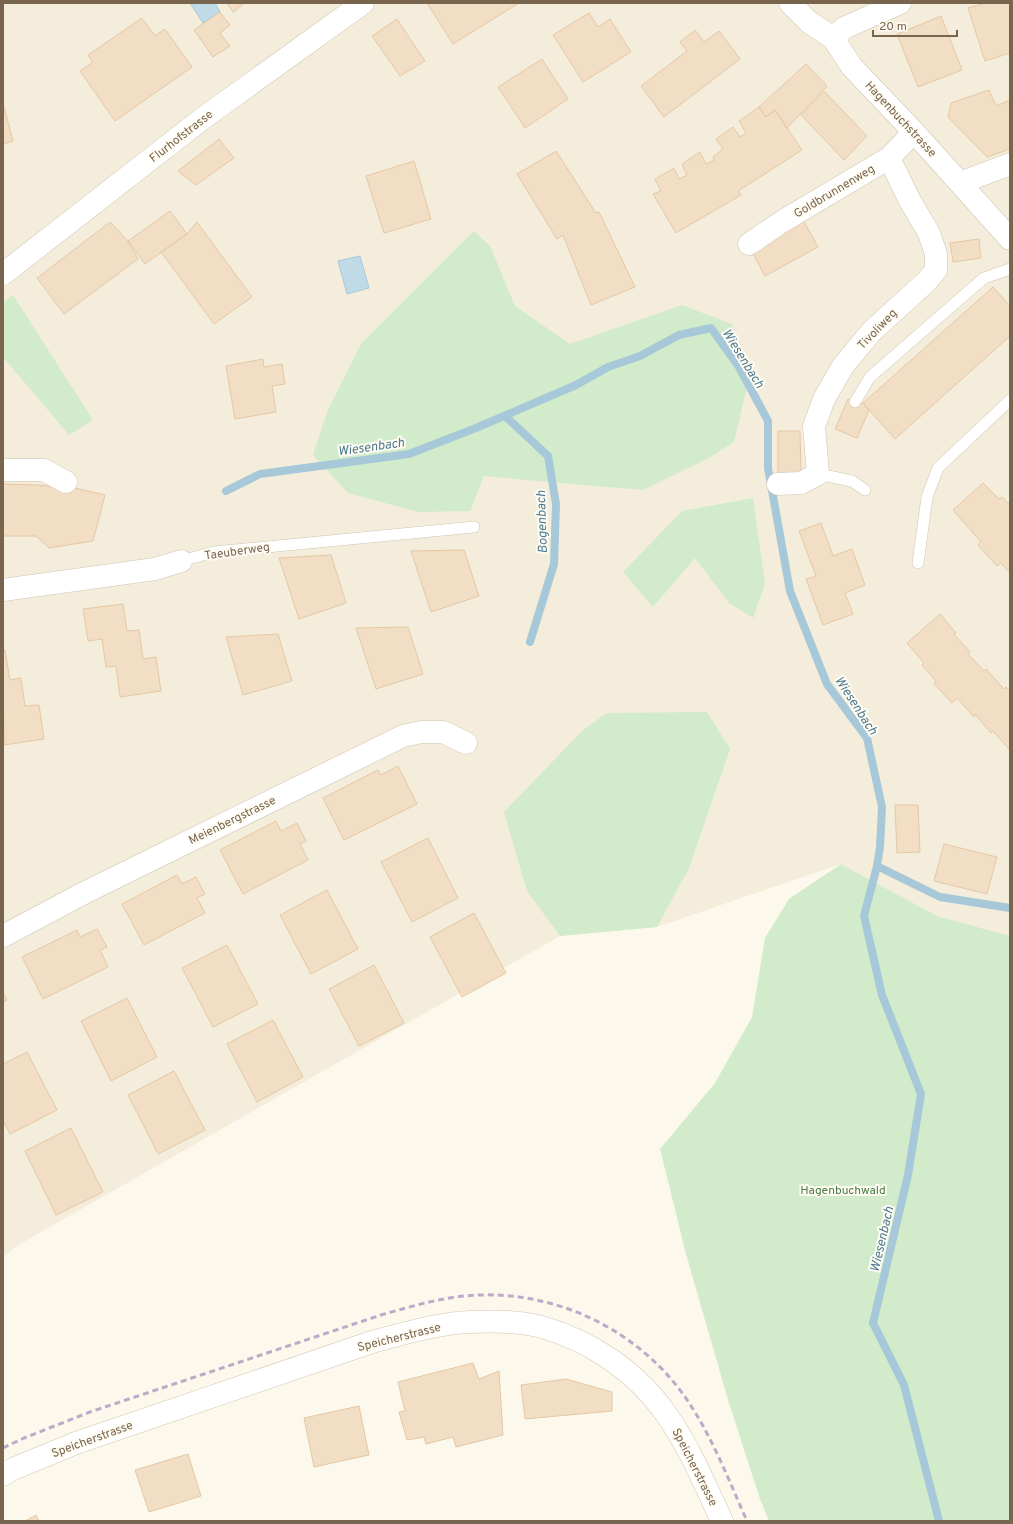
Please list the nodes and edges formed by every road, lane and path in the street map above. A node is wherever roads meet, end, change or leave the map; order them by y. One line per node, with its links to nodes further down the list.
1 (363, 3): 12 (street, Flurhofstrasse)
2 (790, 3): 4 (street, Hagenbuchstrasse)
3 (900, 3): 4 (street)
4 (833, 38): 5 (street, Hagenbuchstrasse)
5 (914, 132): 6 (street, Goldbrunnenweg); 8 (street, Hagenbuchstrasse)
6 (889, 158): 10 (street, Goldbrunnenweg); 16 (street, Tivoliweg)
7 (1010, 164): 8 (street)
8 (960, 183): 9 (street, Hagenbuchstrasse)
9 (1010, 239)
10 (749, 244)
11 (1010, 269): 14 (lane)
12 (3, 274)
13 (1010, 400): 22 (lane)
14 (855, 402)
15 (3, 470): 17 (street)
16 (818, 474): 18 (street); 19 (lane)
17 (66, 482)
18 (778, 484)
19 (865, 490)
20 (474, 528): 21 (lane, Taeuberweg)
21 (182, 561): 23 (street, Taeuberweg)
22 (918, 563)
23 (3, 590)
24 (466, 743): 25 (street, Meienbergstrasse)
25 (3, 936)
26 (3, 1475): 27 (street, Speicherstrasse)
27 (722, 1521)

